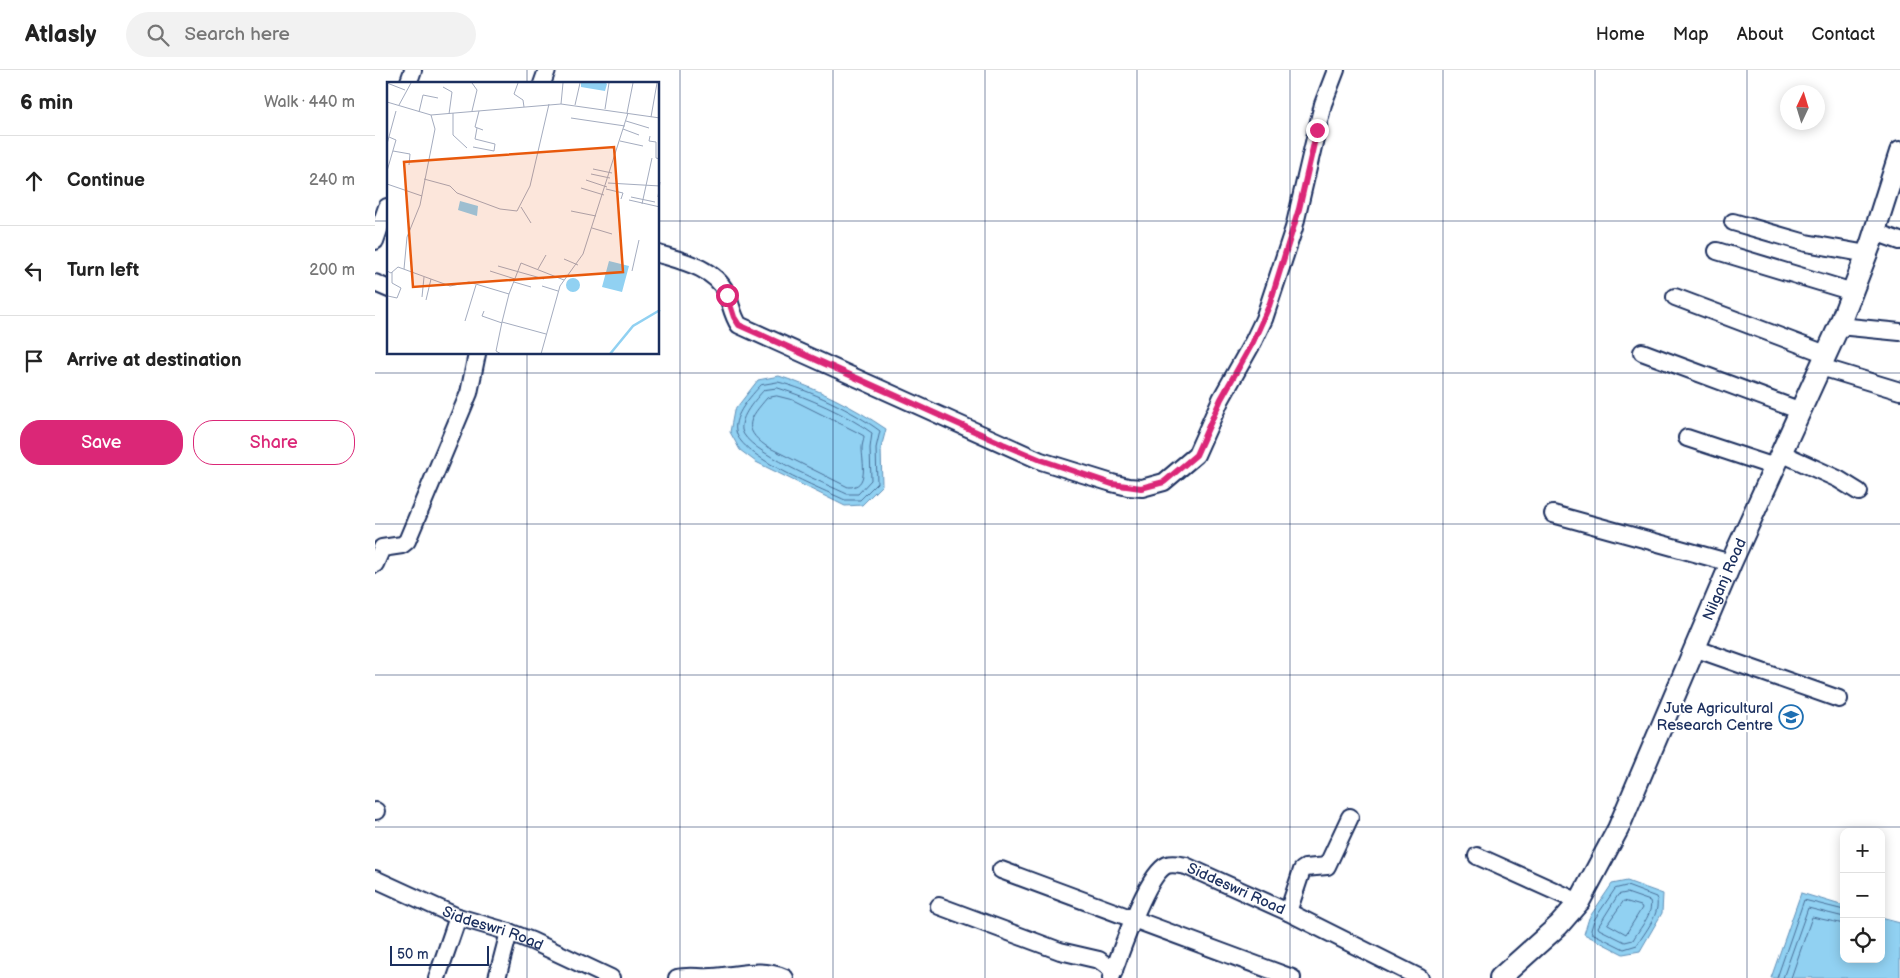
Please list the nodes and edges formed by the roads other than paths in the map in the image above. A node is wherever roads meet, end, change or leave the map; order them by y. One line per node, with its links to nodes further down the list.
1 (413, 70): 4 (street)
2 (547, 70): 5 (street)
3 (1336, 70): 13 (street)
4 (409, 82)
5 (543, 82)
6 (1900, 152): 9 (street, Nilganj Road)
7 (387, 207): 10 (street)
8 (1733, 222): 14 (street)
9 (1875, 232): 11 (street); 14 (street, Nilganj Road)
10 (375, 241)
11 (1900, 242)
12 (1717, 251): 17 (street)
13 (660, 254)
14 (1867, 254): 17 (street, Nilganj Road)
15 (375, 283): 16 (street)
16 (387, 288)
17 (1853, 292): 19 (street, Nilganj Road)
18 (1675, 297): 23 (street)
19 (1839, 326): 20 (street); 23 (street, Nilganj Road)
20 (1900, 332)
21 (1642, 352): 25 (street)
22 (477, 355): 31 (street)
23 (1823, 360): 24 (street); 25 (street, Nilganj Road)
24 (1900, 391)
25 (1801, 411): 27 (street, Nilganj Road)
26 (1687, 438): 27 (street)
27 (1778, 460): 28 (street); 30 (street, Nilganj Road)
28 (1859, 492)
29 (1553, 514): 30 (street)
30 (1731, 563): 32 (street, Nilganj Road)
31 (375, 564)
32 (1694, 648): 33 (street); 38 (street, Nilganj Road)
33 (1839, 699)
34 (1349, 817): 40 (street)
35 (1477, 856): 38 (street)
36 (1001, 870): 42 (street)
37 (375, 879): 41 (street, Siddeswri Road)
38 (1579, 902): 52 (street, Nilganj Road)
39 (939, 906): 44 (street)
40 (1288, 912): 42 (street, Siddeswri Road); 51 (street, Siddeswri Road)
41 (457, 917): 43 (street, Siddeswri Road); 45 (street)
42 (1133, 920): 44 (street, Siddeswri Road); 50 (street)
43 (509, 932): 46 (street); 47 (street, Siddeswri Road)
44 (1113, 974)
45 (437, 978)
46 (497, 978)
47 (611, 978)
48 (677, 978): 49 (street)
49 (785, 978)
50 (1292, 978)
51 (1420, 978)
52 (1500, 978)

